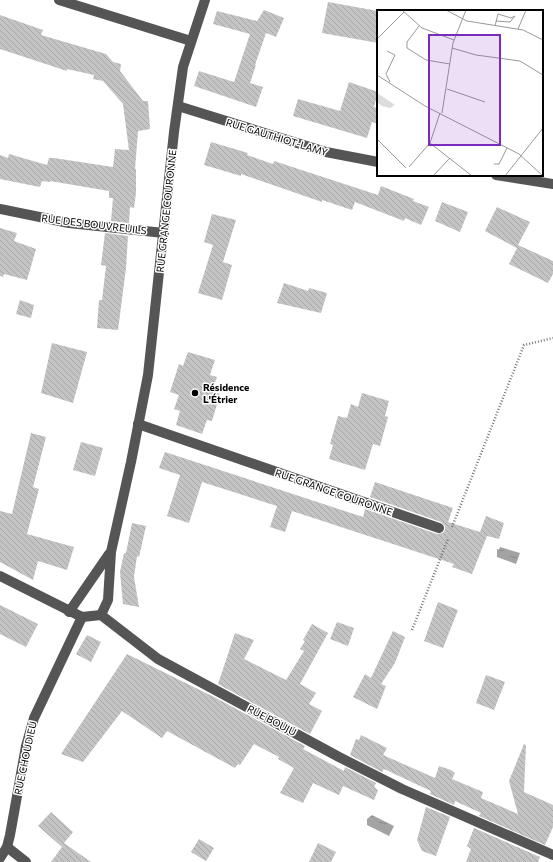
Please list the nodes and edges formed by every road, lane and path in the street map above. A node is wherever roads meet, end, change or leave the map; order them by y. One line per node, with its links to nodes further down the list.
1 (59, 0): 3 (street)
2 (204, 0): 3 (street, RUE GRANGE COURONNE)
3 (191, 41): 4 (street, RUE GRANGE COURONNE)
4 (178, 106): 5 (street, RUE GAUTHIOT-LAMY); 9 (street, RUE GRANGE COURONNE)
5 (377, 162)
6 (502, 176): 7 (street)
7 (553, 184)
8 (0, 209): 9 (street, RUE DES BOUVREUILS)
9 (164, 233): 11 (street, RUE GRANGE COURONNE)
10 (553, 338): 13 (path)
11 (138, 424): 12 (street, RUE GRANGE COURONNE); 15 (street, RUE GRANGE COURONNE)
12 (439, 528)
13 (452, 528)
14 (449, 535): 20 (path)
15 (111, 552): 17 (street, RUE GRANGE COURONNE); 18 (street, RUE GRANGE COURONNE)
16 (0, 576): 17 (street)
17 (69, 612): 19 (street)
18 (101, 615): 19 (street); 22 (street, RUE BOUJU)
19 (82, 617): 21 (street, RUE CHOUDIEU)
20 (412, 630)
21 (7, 847): 23 (street, RUE CHOUDIEU); 24 (street)
22 (553, 855)
23 (0, 858)
24 (26, 862)

